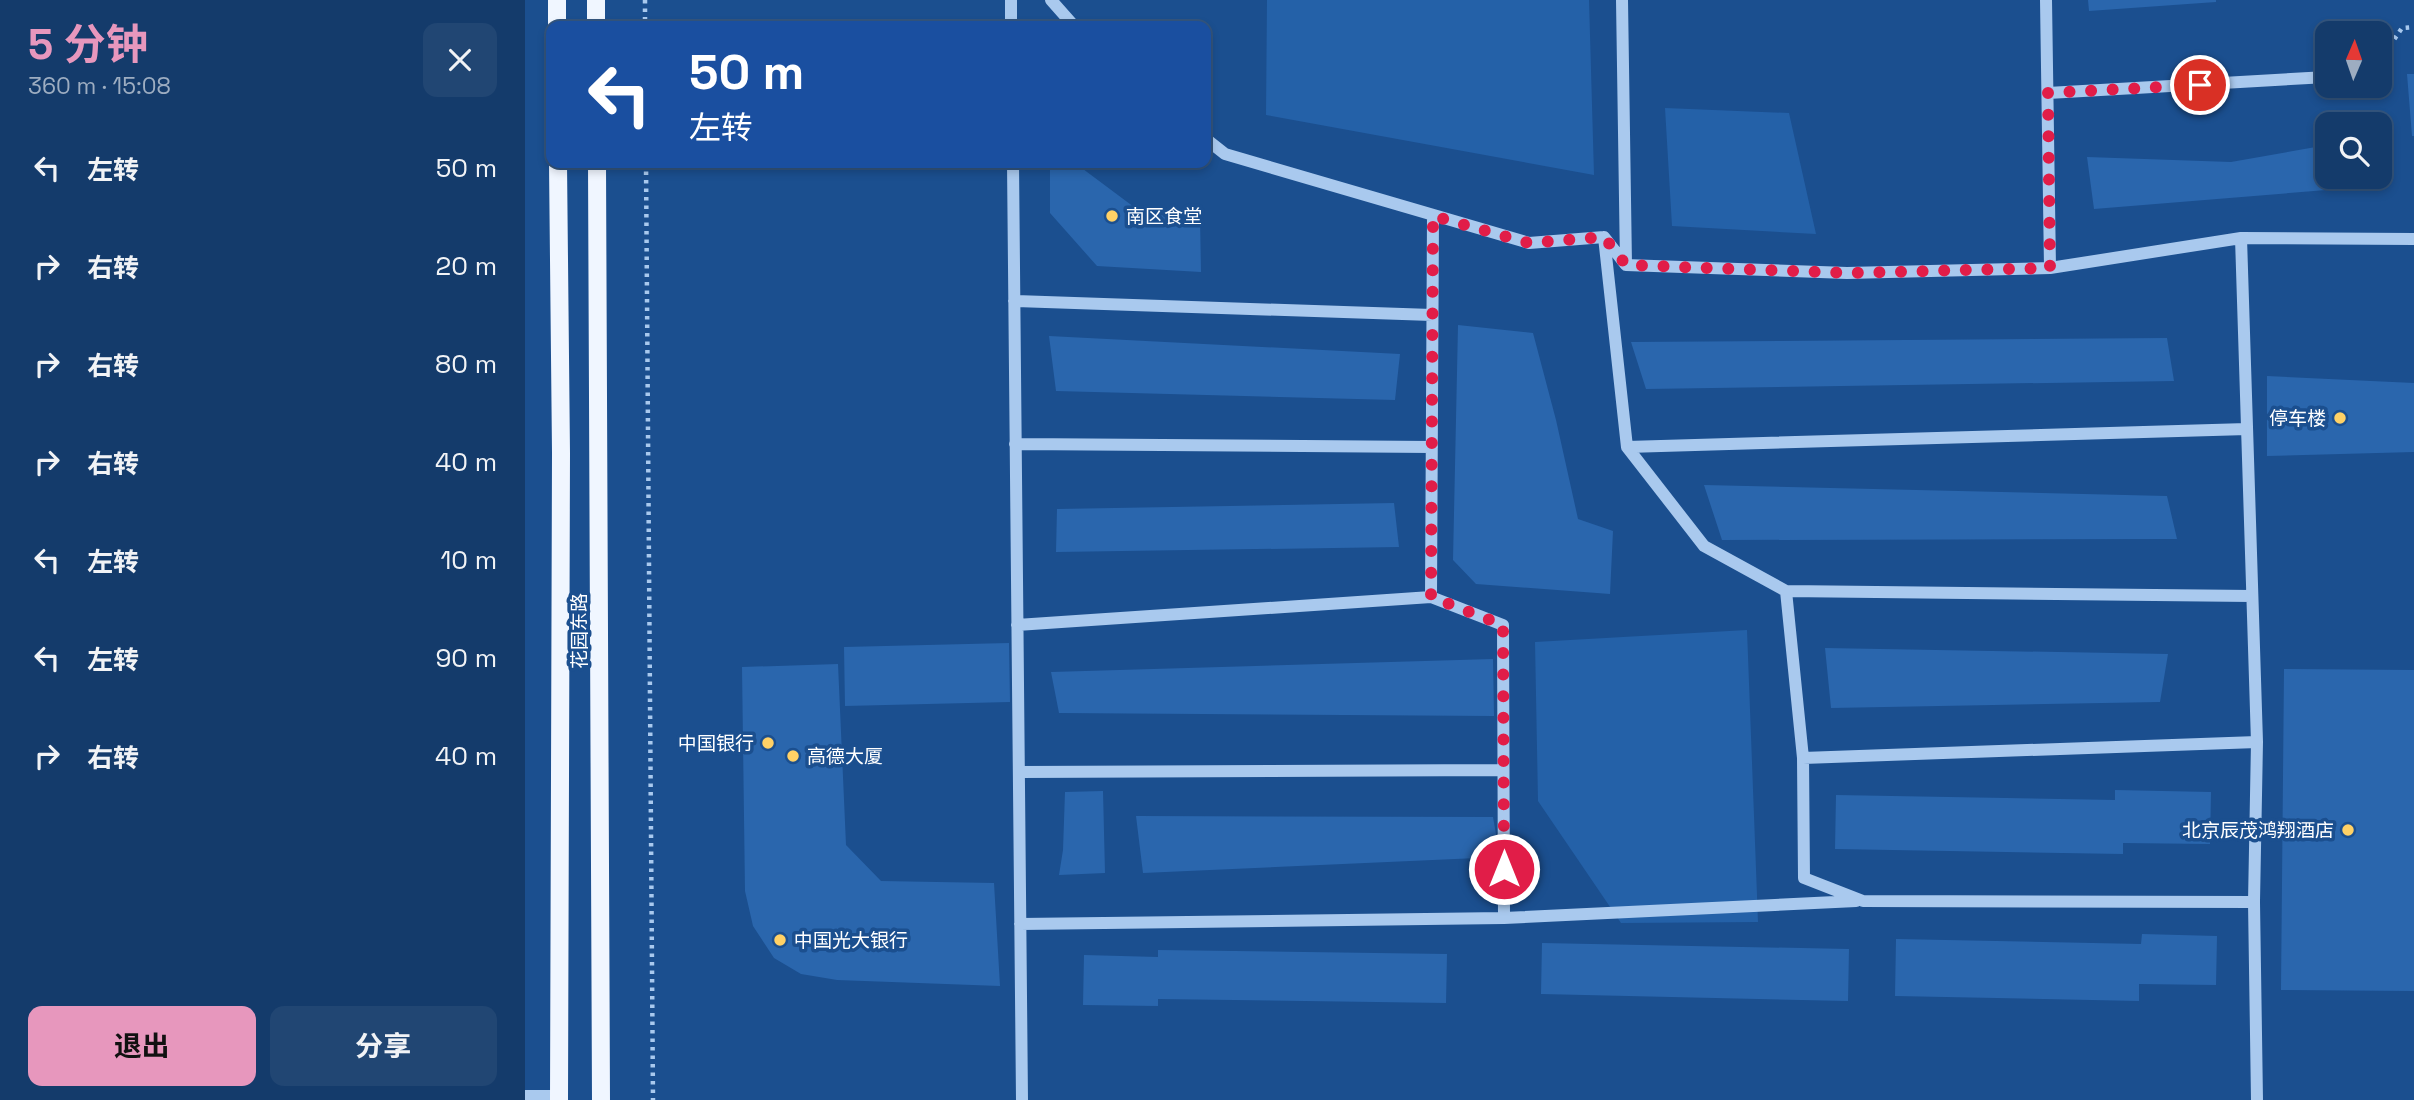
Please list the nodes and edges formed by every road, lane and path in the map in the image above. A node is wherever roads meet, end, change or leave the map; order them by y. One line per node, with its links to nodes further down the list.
1 (557, 0): 8 (main road)
2 (596, 0): 9 (main road)
3 (645, 0): 10 (path)
4 (1011, 0): 11 (street)
5 (1051, 0): 12 (street)
6 (1622, 0): 26 (street)
7 (2046, 0): 16 (street)
8 (557, 21)
9 (596, 21)
10 (645, 21)
11 (1011, 21)
12 (1070, 21)
13 (2414, 27): 14 (path)
14 (2392, 43)
15 (2315, 78): 16 (street)
16 (2048, 93): 27 (street)
17 (1211, 143): 22 (street)
18 (558, 168): 47 (main road, 花园东路)
19 (597, 168): 48 (main road, 花园东路)
20 (646, 168): 49 (path)
21 (1013, 168): 28 (street)
22 (1433, 216): 23 (street); 29 (street)
23 (1604, 237): 26 (street); 33 (street)
24 (2241, 238): 25 (street); 27 (street); 30 (street)
25 (2414, 239)
26 (1626, 265): 27 (street)
27 (2050, 268)
28 (1014, 301): 29 (street); 31 (street)
29 (1432, 315): 32 (street)
30 (2247, 429): 33 (street); 35 (street)
31 (1015, 444): 32 (street); 37 (street)
32 (1432, 447): 36 (street)
33 (1627, 447): 34 (street)
34 (1786, 591): 35 (street); 39 (street)
35 (2252, 596): 38 (street)
36 (1431, 597): 37 (street); 40 (street)
37 (1017, 625): 41 (street)
38 (2257, 742): 39 (street); 43 (street)
39 (1803, 758): 42 (street)
40 (1503, 771): 41 (street); 44 (street)
41 (1019, 772): 45 (street)
42 (1863, 901): 43 (street); 44 (street)
43 (2254, 902): 51 (street)
44 (1504, 918): 45 (street)
45 (1020, 923): 50 (street)
46 (525, 1096): 47 (street)
47 (561, 1099)
48 (601, 1100)
49 (653, 1100)
50 (1022, 1100)
51 (2257, 1100)

